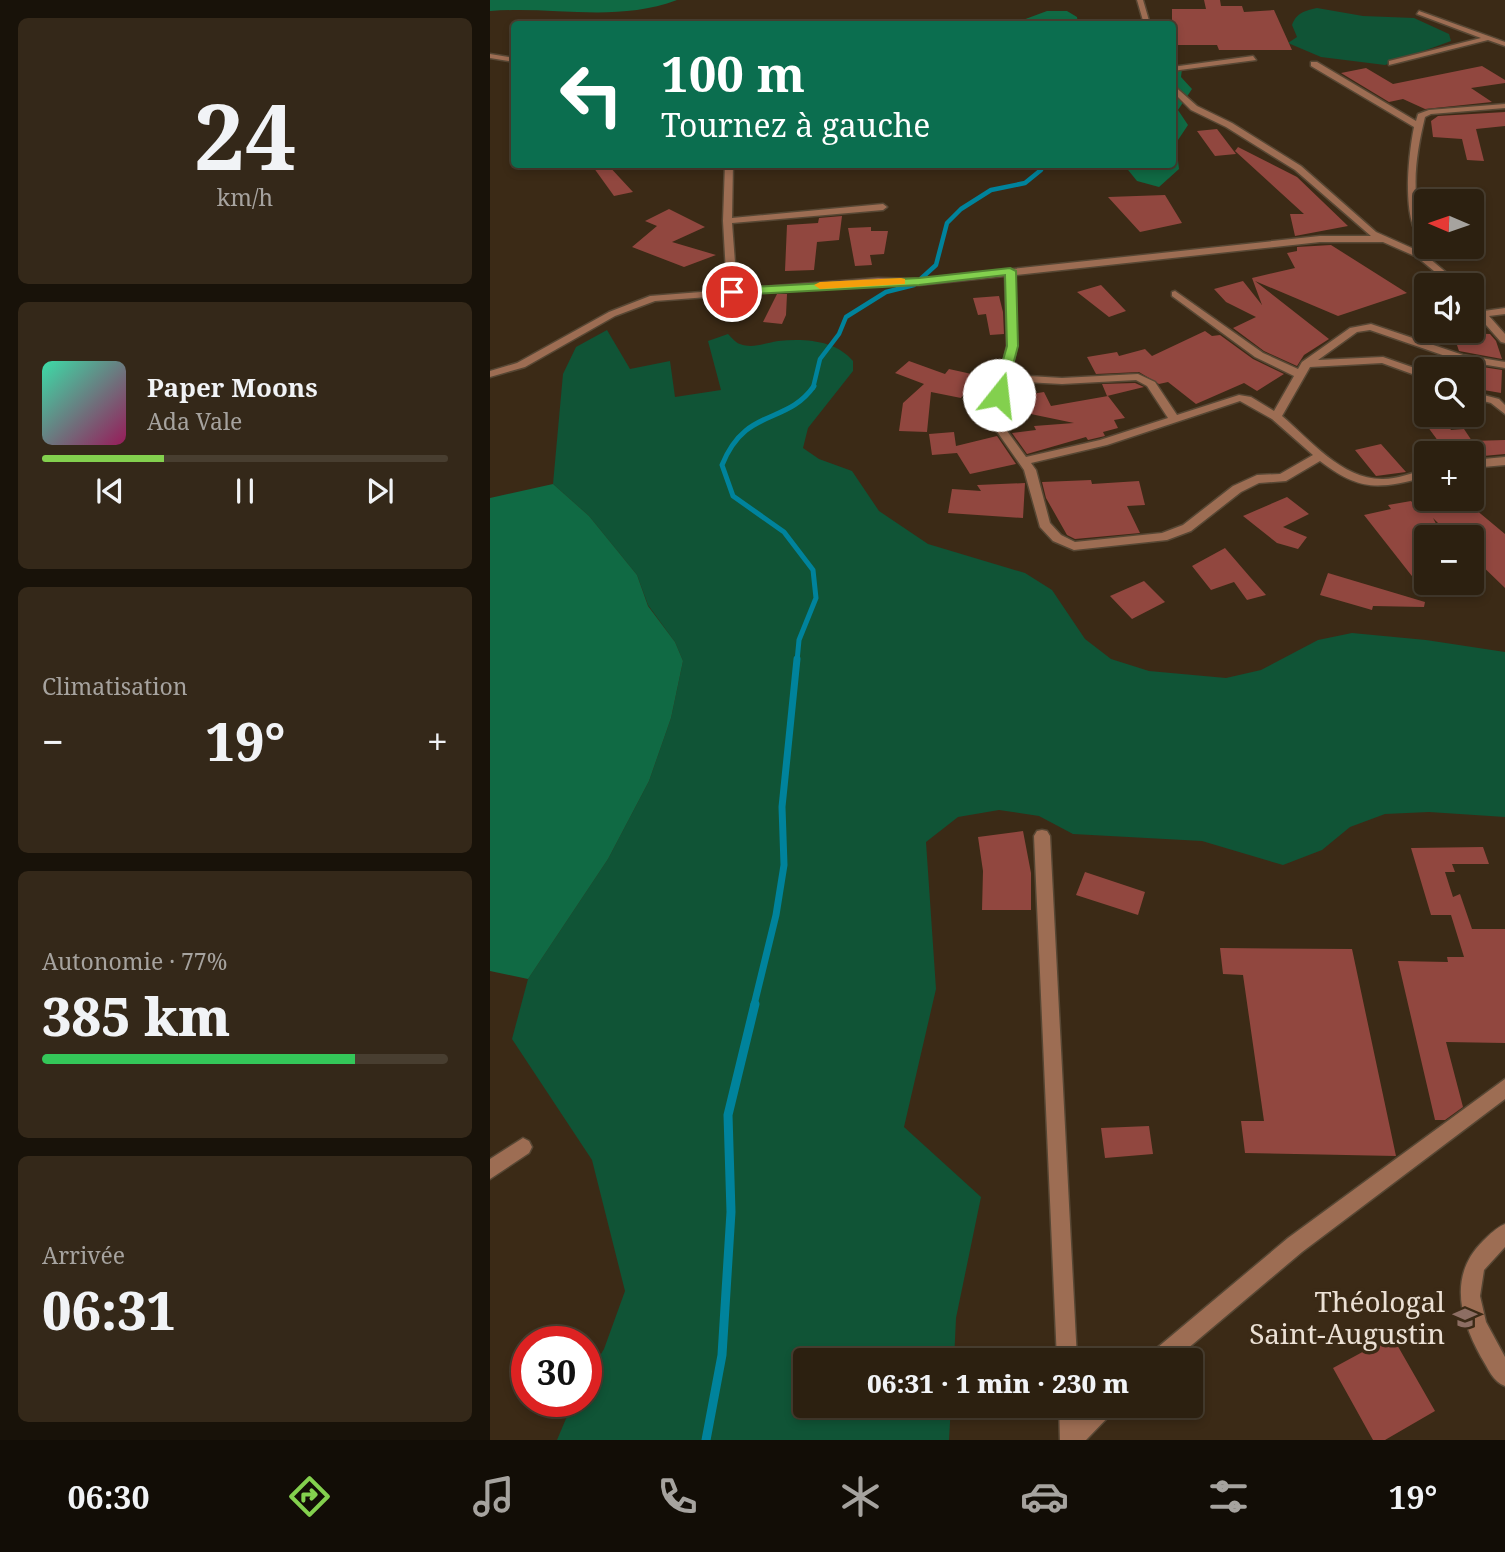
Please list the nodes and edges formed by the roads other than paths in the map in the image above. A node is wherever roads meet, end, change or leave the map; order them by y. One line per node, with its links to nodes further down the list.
1 (1140, 0): 3 (street)
2 (1419, 13): 4 (street)
3 (1146, 21)
4 (1488, 38): 5 (street); 9 (street)
5 (1505, 44)
6 (490, 56): 8 (street)
7 (1253, 58): 11 (street)
8 (511, 60)
9 (1392, 63)
10 (1314, 64): 14 (street)
11 (1176, 68)
12 (1176, 90): 19 (street)
13 (1505, 106): 14 (street)
14 (1418, 126): 17 (street)
15 (729, 168): 18 (street)
16 (883, 207): 18 (street)
17 (1414, 216)
18 (727, 221): 22 (street)
19 (1383, 239): 20 (street); 21 (street)
20 (1010, 271): 22 (street); 33 (street)
21 (1443, 273)
22 (732, 292): 31 (street)
23 (1175, 294): 32 (street)
24 (1505, 310): 25 (street)
25 (1484, 314)
26 (1484, 317): 27 (street)
27 (1505, 340)
28 (1306, 364): 29 (street); 30 (street); 32 (street)
29 (1505, 365)
30 (1414, 372)
31 (490, 374)
32 (1299, 374): 36 (street)
33 (1004, 378): 37 (street); 39 (street)
34 (1484, 398): 35 (street)
35 (1505, 411)
36 (1276, 417): 37 (street); 38 (street)
37 (1174, 419): 39 (street)
38 (1321, 456): 39 (street); 42 (street)
39 (1024, 461)
40 (1505, 461): 41 (street)
41 (1484, 463)
42 (1414, 476)
43 (1042, 836): 48 (street)
44 (1505, 1088): 49 (street)
45 (523, 1147): 46 (street)
46 (490, 1170)
47 (1505, 1234): 50 (street)
48 (1066, 1348)
49 (1172, 1348)
50 (1505, 1376)
51 (1070, 1418): 53 (street)
52 (1093, 1418): 53 (street)
53 (1071, 1440)

